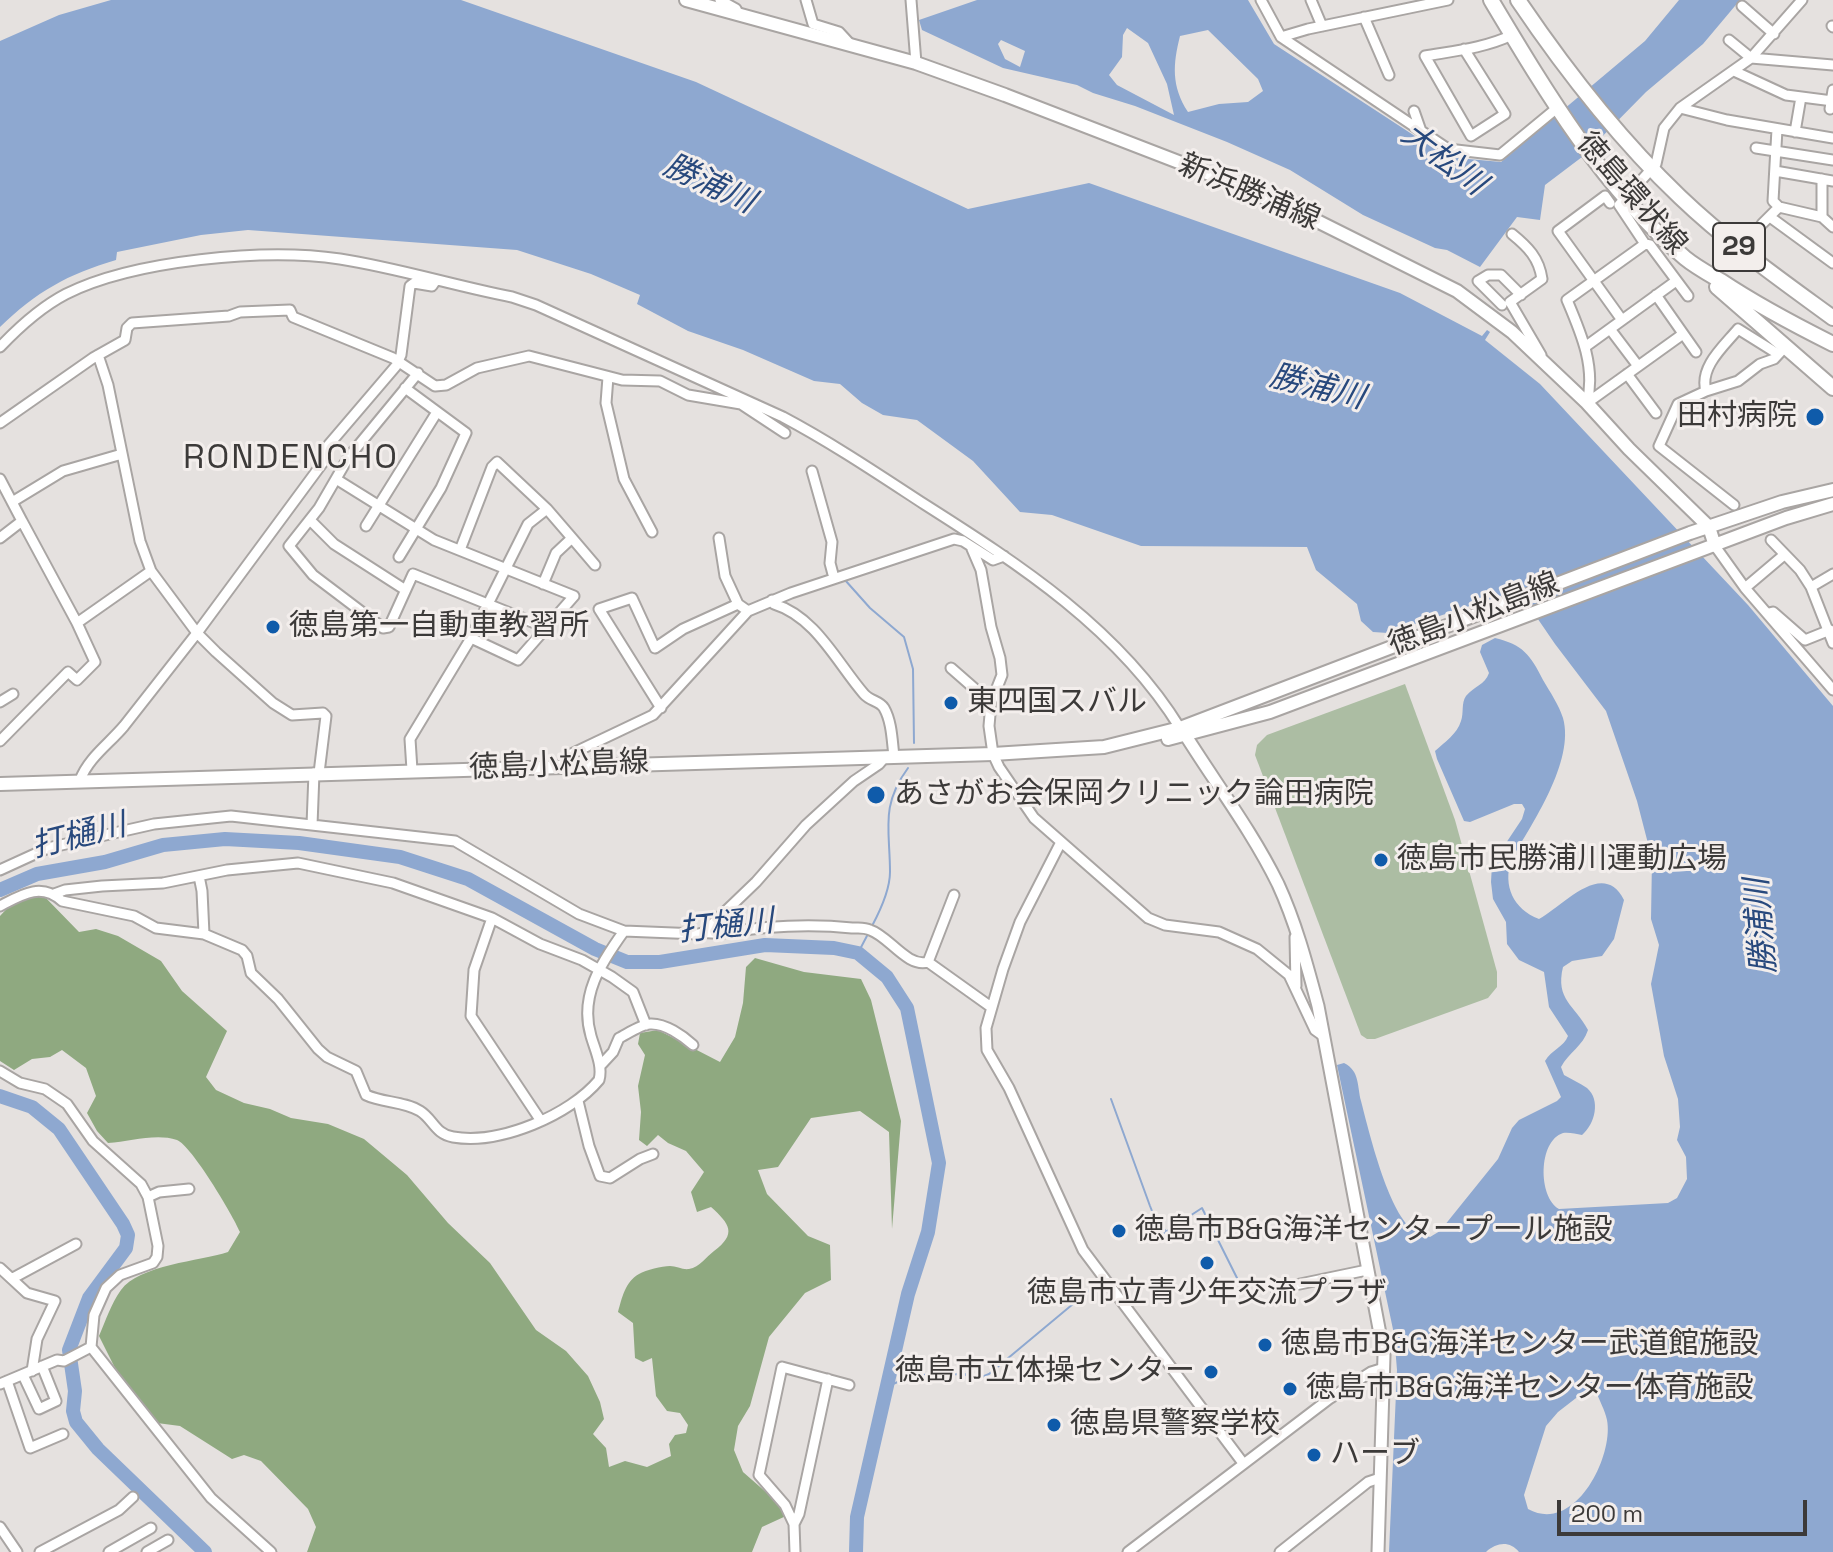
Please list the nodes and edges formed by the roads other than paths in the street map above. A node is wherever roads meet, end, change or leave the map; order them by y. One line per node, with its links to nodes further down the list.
1 (686, 0): 13 (main road, 新浜勝浦線)
2 (720, 0): 13 (street)
3 (806, 0): 20 (street)
4 (911, 0): 23 (street)
5 (1261, 0): 18 (street)
6 (1311, 0): 15 (street)
7 (1448, 0): 10 (street)
8 (1491, 0): 17 (main road, 徳島環状線 / 29)
9 (1518, 0): 39 (main road, 徳島環状線 / 29)
10 (1423, 2): 14 (street)
11 (1796, 2): 16 (street)
12 (1742, 6): 16 (street)
13 (738, 14): 20 (main road, 新浜勝浦線)
14 (1364, 17): 15 (street); 26 (street)
15 (1322, 26): 18 (street)
16 (1774, 34): 22 (street)
17 (1512, 35): 21 (street); 30 (main road, 徳島環状線 / 29)
18 (1281, 37): 33 (street)
19 (1729, 40): 22 (street)
20 (850, 44): 23 (main road, 新浜勝浦線)
21 (1464, 49): 21 (street)
22 (1751, 58): 24 (street); 25 (street)
23 (916, 63): 58 (main road, 新浜勝浦線)
24 (1833, 65)
25 (1734, 71): 27 (street); 29 (street)
26 (1389, 75)
27 (1801, 97): 28 (street); 34 (street)
28 (1832, 100)
29 (1680, 108): 32 (street); 39 (street)
30 (1558, 109): 33 (street); 43 (main road, 徳島環状線 / 29)
31 (1414, 111): 33 (street)
32 (1777, 129): 34 (street); 37 (street)
33 (1421, 131)
34 (1795, 132): 35 (street)
35 (1833, 138)
36 (1756, 148): 37 (street)
37 (1775, 151): 38 (street); 40 (street)
38 (1833, 160)
39 (1652, 169): 43 (street); 59 (main road, 徳島環状線 / 29)
40 (1775, 171): 41 (street); 45 (street)
41 (1822, 179): 42 (street); 46 (street)
42 (1833, 181)
43 (1624, 197): 48 (street); 49 (main road, 徳島環状線 / 29)
44 (1610, 203): 52 (street)
45 (1779, 207): 46 (street); 50 (street)
46 (1829, 223)
47 (1512, 234): 54 (street)
48 (1645, 244): 52 (street); 53 (street)
49 (1687, 260): 63 (main road, 徳島環状線 / 29); 66 (main road, 29)
50 (1833, 263)
51 (436, 280): 64 (street); 69 (street); 78 (street)
52 (1595, 281): 60 (street); 65 (street)
53 (1676, 281): 55 (street); 56 (street)
54 (1521, 295): 57 (street); 57 (street)
55 (1656, 295): 60 (street); 62 (street)
56 (1688, 296)
57 (1506, 304): 58 (street); 70 (street)
58 (1495, 318): 70 (main road, 新浜勝浦線)
59 (1833, 318)
60 (1622, 320): 61 (street)
61 (1610, 329): 65 (street); 71 (street)
62 (1683, 334): 67 (street); 71 (street)
63 (1833, 344)
64 (0, 347)
65 (1585, 347): 79 (street)
66 (1782, 350): 76 (main road, 29); 77 (street); 77 (street)
67 (1696, 352)
68 (98, 355): 69 (street); 82 (street); 84 (street)
69 (399, 361): 72 (street); 129 (street)
70 (1544, 361): 79 (main road, 新浜勝浦線)
71 (1638, 366): 73 (street)
72 (418, 373): 74 (street); 75 (street)
73 (1627, 374): 79 (street); 81 (street)
74 (608, 377): 78 (street); 100 (street)
75 (405, 388): 80 (street); 87 (street)
76 (1833, 388)
77 (1706, 391): 91 (street)
78 (743, 401): 83 (street); 96 (street)
79 (1587, 403): 98 (main road, 新浜勝浦線)
80 (437, 412): 92 (street); 99 (street)
81 (1656, 413)
82 (0, 423)
83 (785, 433)
84 (122, 454): 89 (street); 114 (street)
85 (812, 471): 116 (street)
86 (0, 479): 89 (street)
87 (336, 479): 92 (street); 94 (street)
88 (1833, 490): 98 (main road, 徳島小松島線)
89 (12, 502): 95 (street)
90 (1833, 504): 106 (main road, 徳島小松島線)
91 (1734, 505)
92 (379, 506): 97 (street); 99 (street)
93 (547, 509): 102 (street); 108 (street); 113 (street)
94 (310, 520): 120 (street); 120 (street)
95 (22, 521): 101 (street); 126 (street)
96 (952, 521): 105 (street); 110 (street)
97 (366, 526)
98 (1709, 527): 106 (main road, 新浜勝浦線); 138 (main road, 徳島小松島線)
99 (415, 529): 108 (street); 111 (street)
100 (652, 532)
101 (0, 538)
102 (572, 538): 112 (street); 117 (street)
103 (719, 538): 122 (street)
104 (1771, 540): 109 (street)
105 (963, 541): 107 (street); 116 (street)
106 (1710, 548): 119 (street); 138 (main road, 徳島小松島線)
107 (972, 549): 110 (street); 136 (street)
108 (460, 550): 113 (street)
109 (1784, 555): 118 (street); 119 (street)
110 (1004, 556): 139 (street)
111 (399, 557)
112 (595, 565)
113 (505, 570): 117 (street); 123 (street)
114 (151, 571): 126 (street); 129 (street)
115 (1833, 574): 118 (street)
116 (834, 578): 121 (street)
117 (543, 584): 127 (street)
118 (1811, 587): 128 (street)
119 (1745, 588): 125 (street)
120 (404, 589): 123 (street)
121 (772, 600): 124 (street); 142 (street)
122 (738, 604): 124 (street); 137 (street)
123 (488, 605): 127 (street); 130 (street)
124 (748, 611): 137 (street)
125 (1767, 613): 128 (street); 133 (street)
126 (77, 623): 140 (street)
127 (547, 628): 130 (street)
128 (1830, 629): 131 (street)
129 (197, 633): 145 (street); 146 (street)
130 (471, 638): 144 (street)
131 (1833, 643)
132 (951, 668): 136 (street)
133 (1833, 690)
134 (13, 694): 135 (street)
135 (0, 702)
136 (991, 703): 141 (street)
137 (661, 708): 143 (street)
138 (1202, 726): 139 (main road, 徳島小松島線)
139 (1183, 732): 141 (main road, 徳島小松島線); 158 (street)
140 (0, 741)
141 (993, 754): 142 (main road, 徳島小松島線); 149 (street)
142 (889, 756): 143 (main road, 徳島小松島線); 156 (street)
143 (565, 766): 144 (main road, 徳島小松島線)
144 (412, 770): 145 (main road, 徳島小松島線)
145 (316, 773): 146 (main road, 徳島小松島線); 148 (street)
146 (80, 780): 147 (main road, 徳島小松島線)
147 (0, 784)
148 (312, 825): 150 (street); 157 (street)
149 (1061, 842): 162 (street); 163 (street)
150 (0, 870)
151 (199, 876): 152 (street); 155 (street); 159 (street)
152 (54, 894): 154 (street); 159 (street)
153 (954, 895): 160 (street)
154 (0, 906)
155 (492, 918): 161 (street); 170 (street)
156 (705, 931): 157 (street); 160 (street)
157 (623, 932): 161 (street)
158 (1296, 933): 162 (street); 165 (street)
159 (204, 934): 170 (street)
160 (928, 962): 163 (street)
161 (600, 968): 164 (street); 167 (street)
162 (1296, 986): 165 (street)
163 (991, 1007): 186 (street)
164 (646, 1025): 166 (street); 167 (street)
165 (1322, 1035): 176 (street)
166 (693, 1045)
167 (600, 1066): 169 (street)
168 (0, 1071): 173 (street)
169 (578, 1101): 170 (street); 171 (street)
170 (541, 1121)
171 (653, 1154)
172 (189, 1189): 173 (street)
173 (148, 1197): 179 (street)
174 (76, 1244): 177 (street)
175 (0, 1268): 177 (street)
176 (1367, 1270): 178 (street); 180 (street)
177 (13, 1278): 181 (street)
178 (1276, 1289)
179 (91, 1347): 181 (street); 197 (street)
180 (1384, 1368): 186 (street); 187 (street)
181 (32, 1371): 183 (street)
182 (828, 1379): 184 (street); 189 (street); 189 (street)
183 (4, 1383): 185 (street)
184 (849, 1385)
185 (63, 1434)
186 (1243, 1463): 199 (street)
187 (1380, 1478): 200 (street); 201 (street)
188 (133, 1497): 194 (street)
189 (794, 1524): 198 (street)
190 (0, 1527): 193 (street)
191 (151, 1528): 195 (street)
192 (168, 1540): 196 (street)
193 (17, 1552)
194 (40, 1552)
195 (109, 1552)
196 (147, 1552)
197 (271, 1552)
198 (795, 1552)
199 (1128, 1552)
200 (1280, 1552)
201 (1378, 1552)

